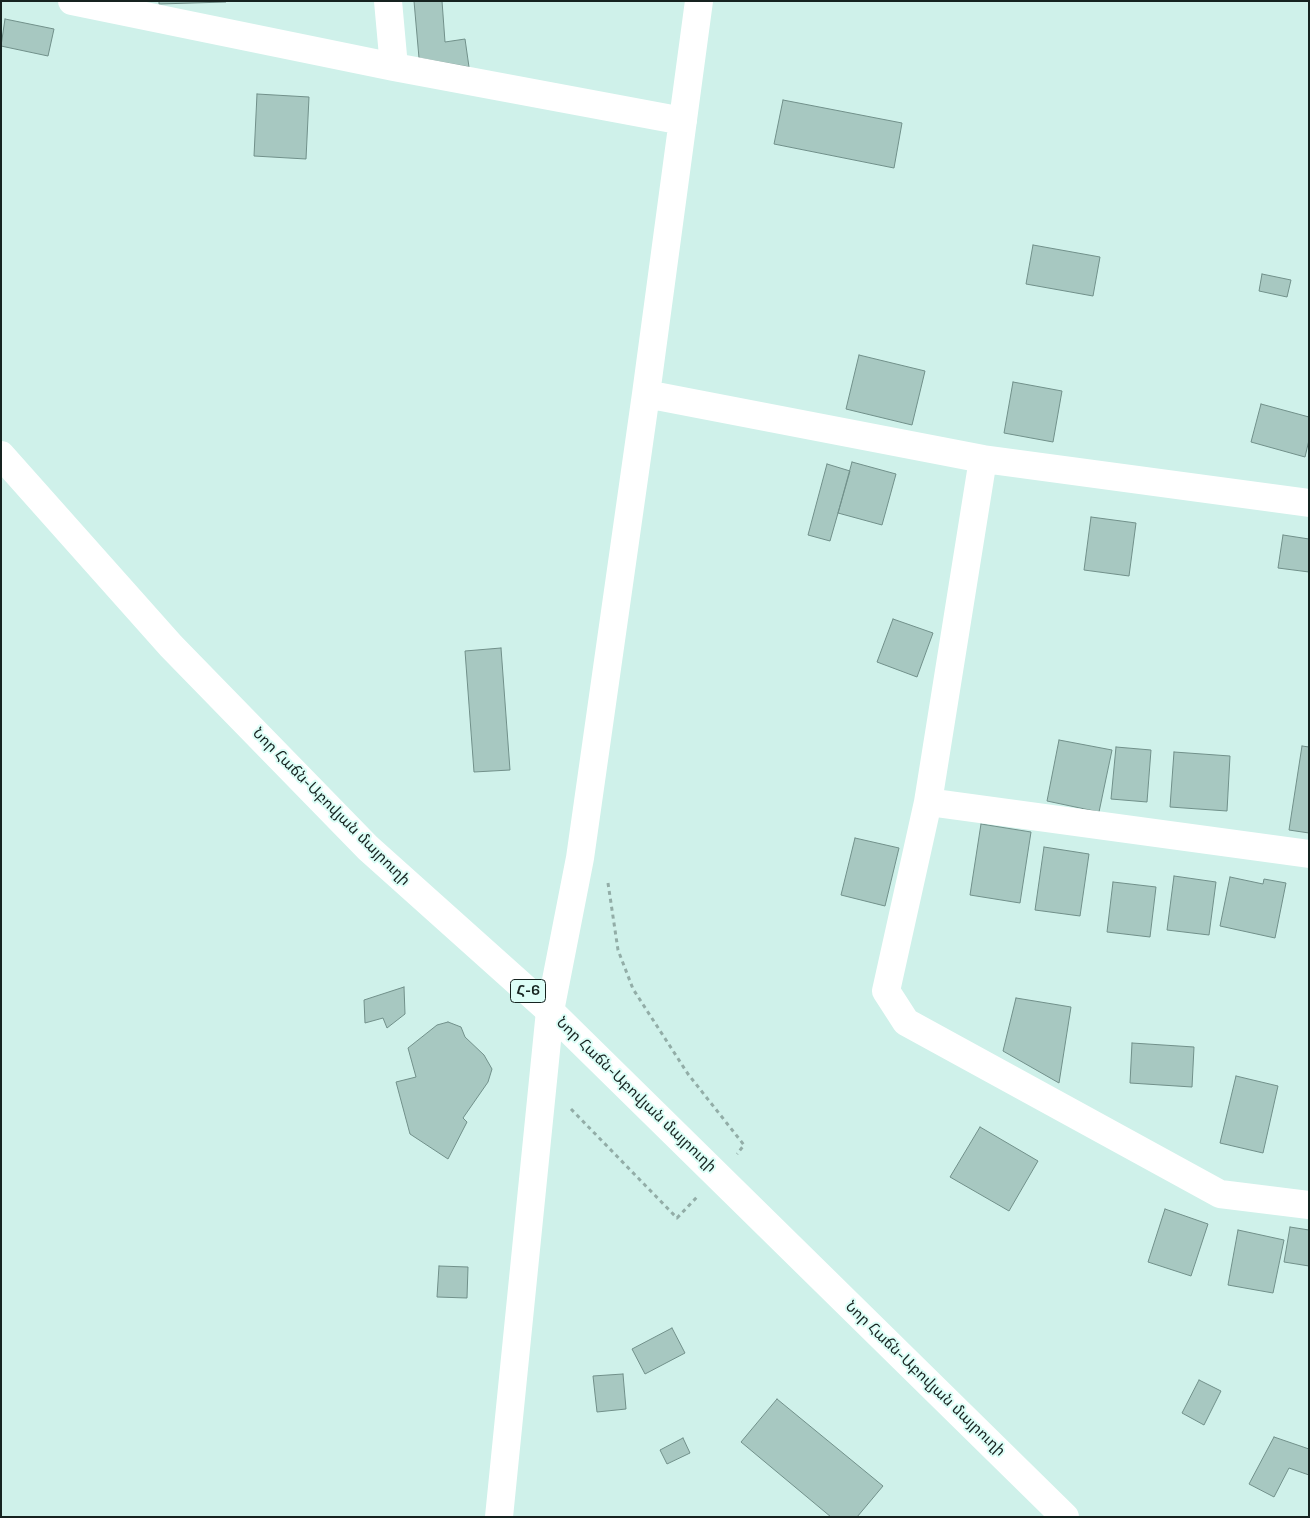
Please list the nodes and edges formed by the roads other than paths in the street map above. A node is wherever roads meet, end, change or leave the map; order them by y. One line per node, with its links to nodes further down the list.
1 (72, 1): 4 (street)
2 (388, 1): 4 (street)
3 (699, 1): 5 (street)
4 (394, 67): 5 (street)
5 (683, 122): 6 (street)
6 (646, 394): 8 (street); 12 (street)
7 (1, 456): 12 (street, Նոր Հաճն-Աբովյան մայրուղի / Հ-6)
8 (983, 459): 9 (street); 10 (street)
9 (1309, 503)
10 (928, 802): 11 (street); 13 (street)
11 (1309, 854)
12 (550, 1011): 14 (street); 15 (street, Նոր Հաճն-Աբովյան մայրուղի / Հ-6)
13 (1309, 1205)
14 (499, 1517)
15 (1065, 1517)

